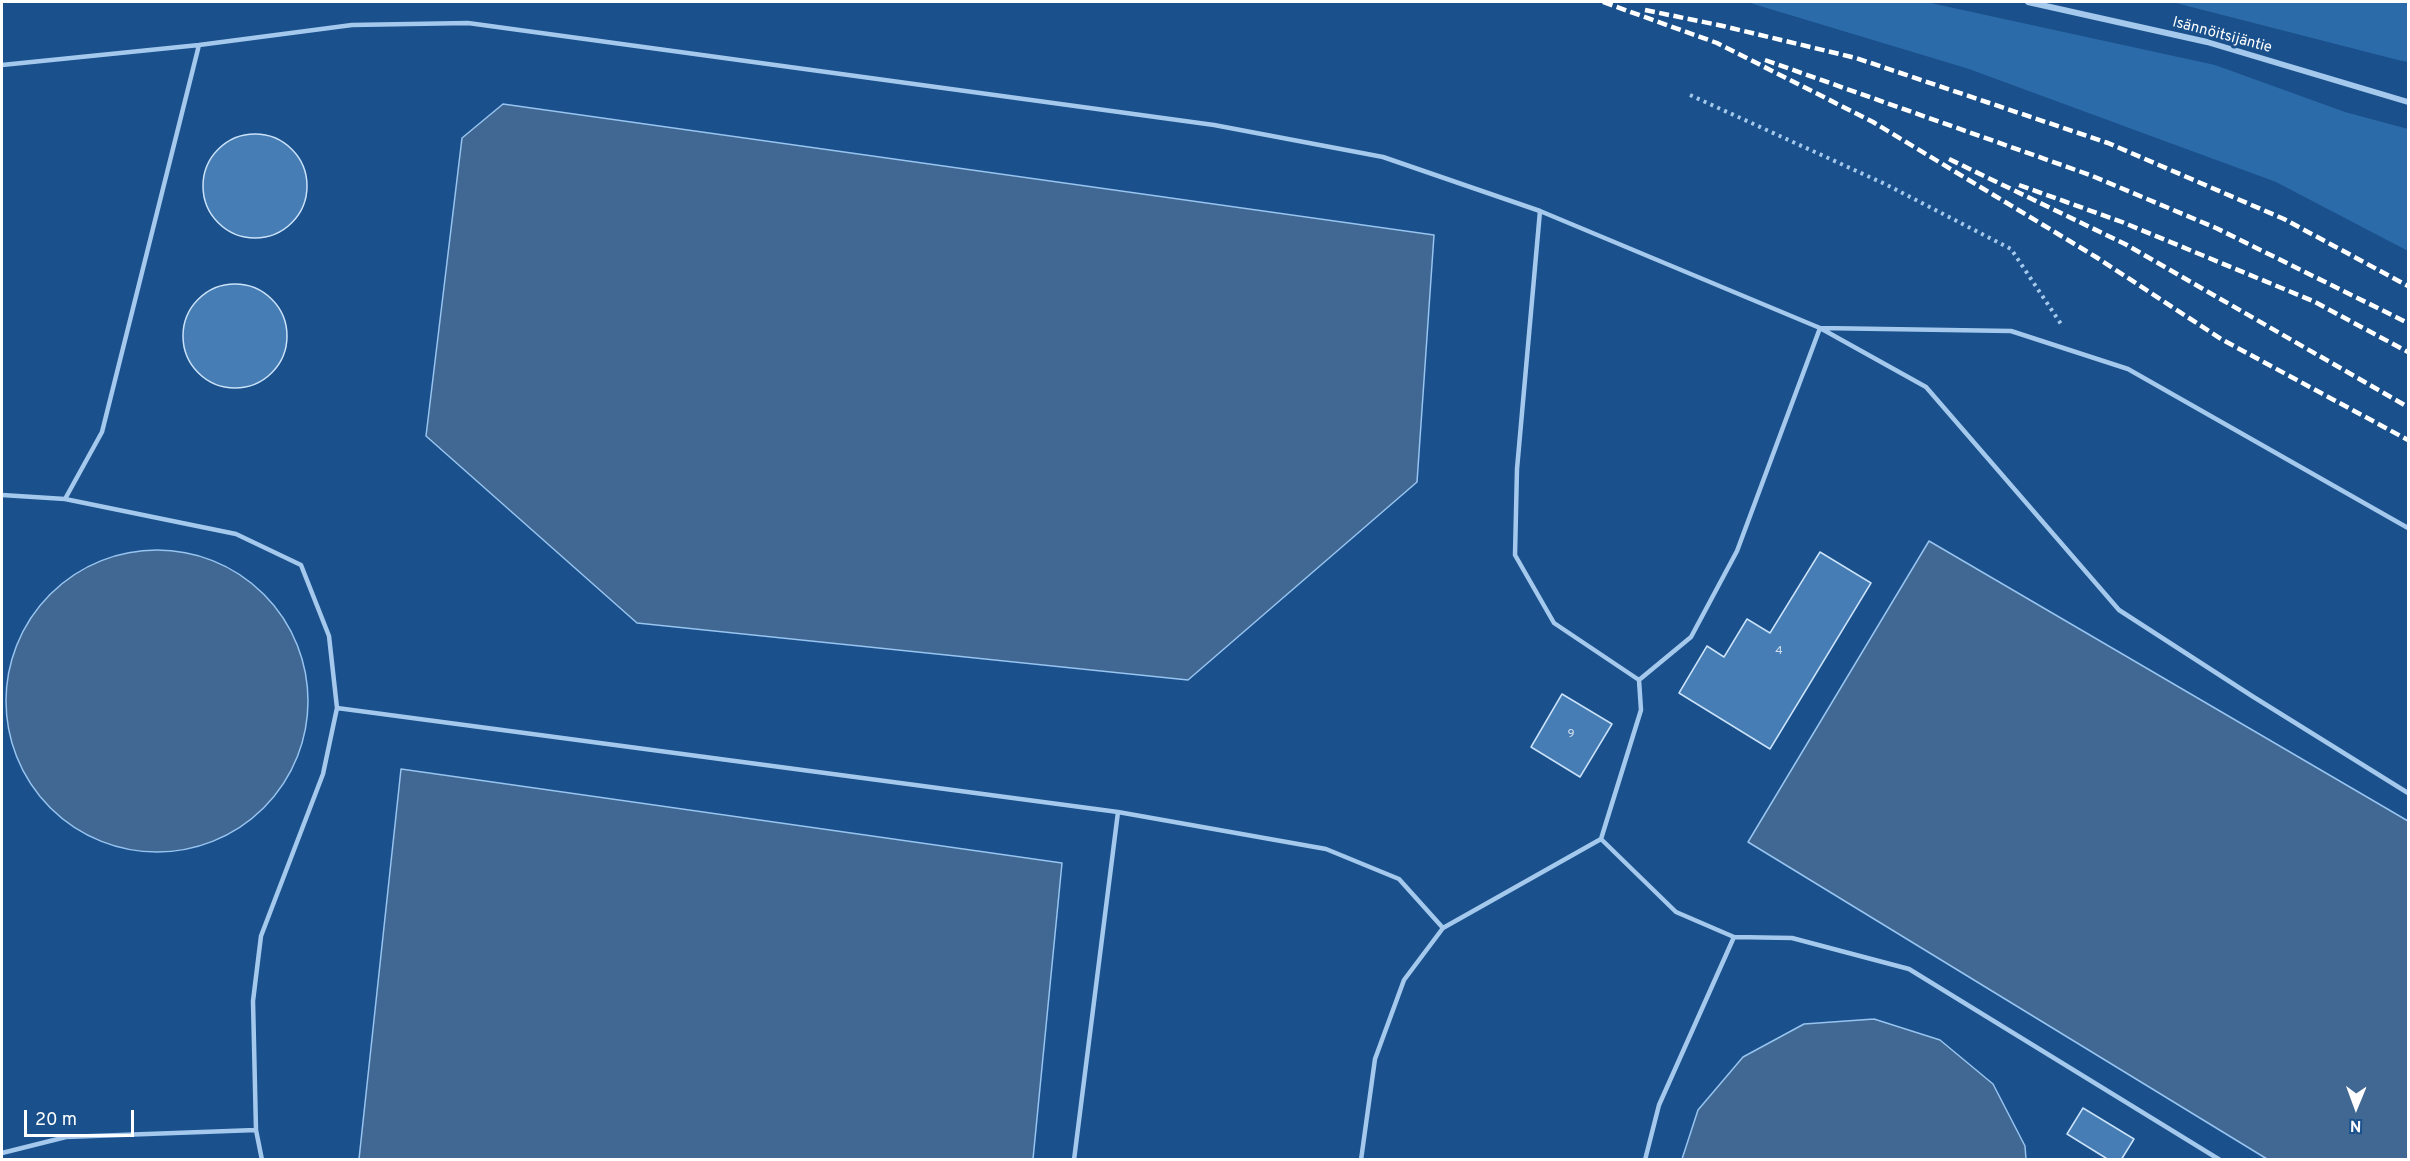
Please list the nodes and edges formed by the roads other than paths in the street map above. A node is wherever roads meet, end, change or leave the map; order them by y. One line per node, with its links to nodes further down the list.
1 (2028, 2): 4 (street, Isännöitsijäntie)
2 (199, 45): 3 (lane); 5 (lane); 8 (lane)
3 (2, 65)
4 (2409, 102)
5 (1540, 211): 6 (lane); 10 (lane)
6 (1820, 327): 9 (lane); 10 (lane); 12 (lane)
7 (2, 495): 8 (lane)
8 (64, 500): 11 (lane)
9 (2409, 528)
10 (1639, 680): 14 (lane)
11 (337, 708): 13 (lane); 17 (lane)
12 (2409, 793)
13 (1118, 812): 15 (lane); 20 (lane)
14 (1601, 839): 15 (lane); 16 (lane)
15 (1443, 927): 21 (lane)
16 (1734, 938): 22 (lane); 23 (lane)
17 (256, 1130): 18 (lane); 19 (lane)
18 (2, 1154)
19 (262, 1160)
20 (1074, 1160)
21 (1360, 1160)
22 (1645, 1160)
23 (2220, 1160)

